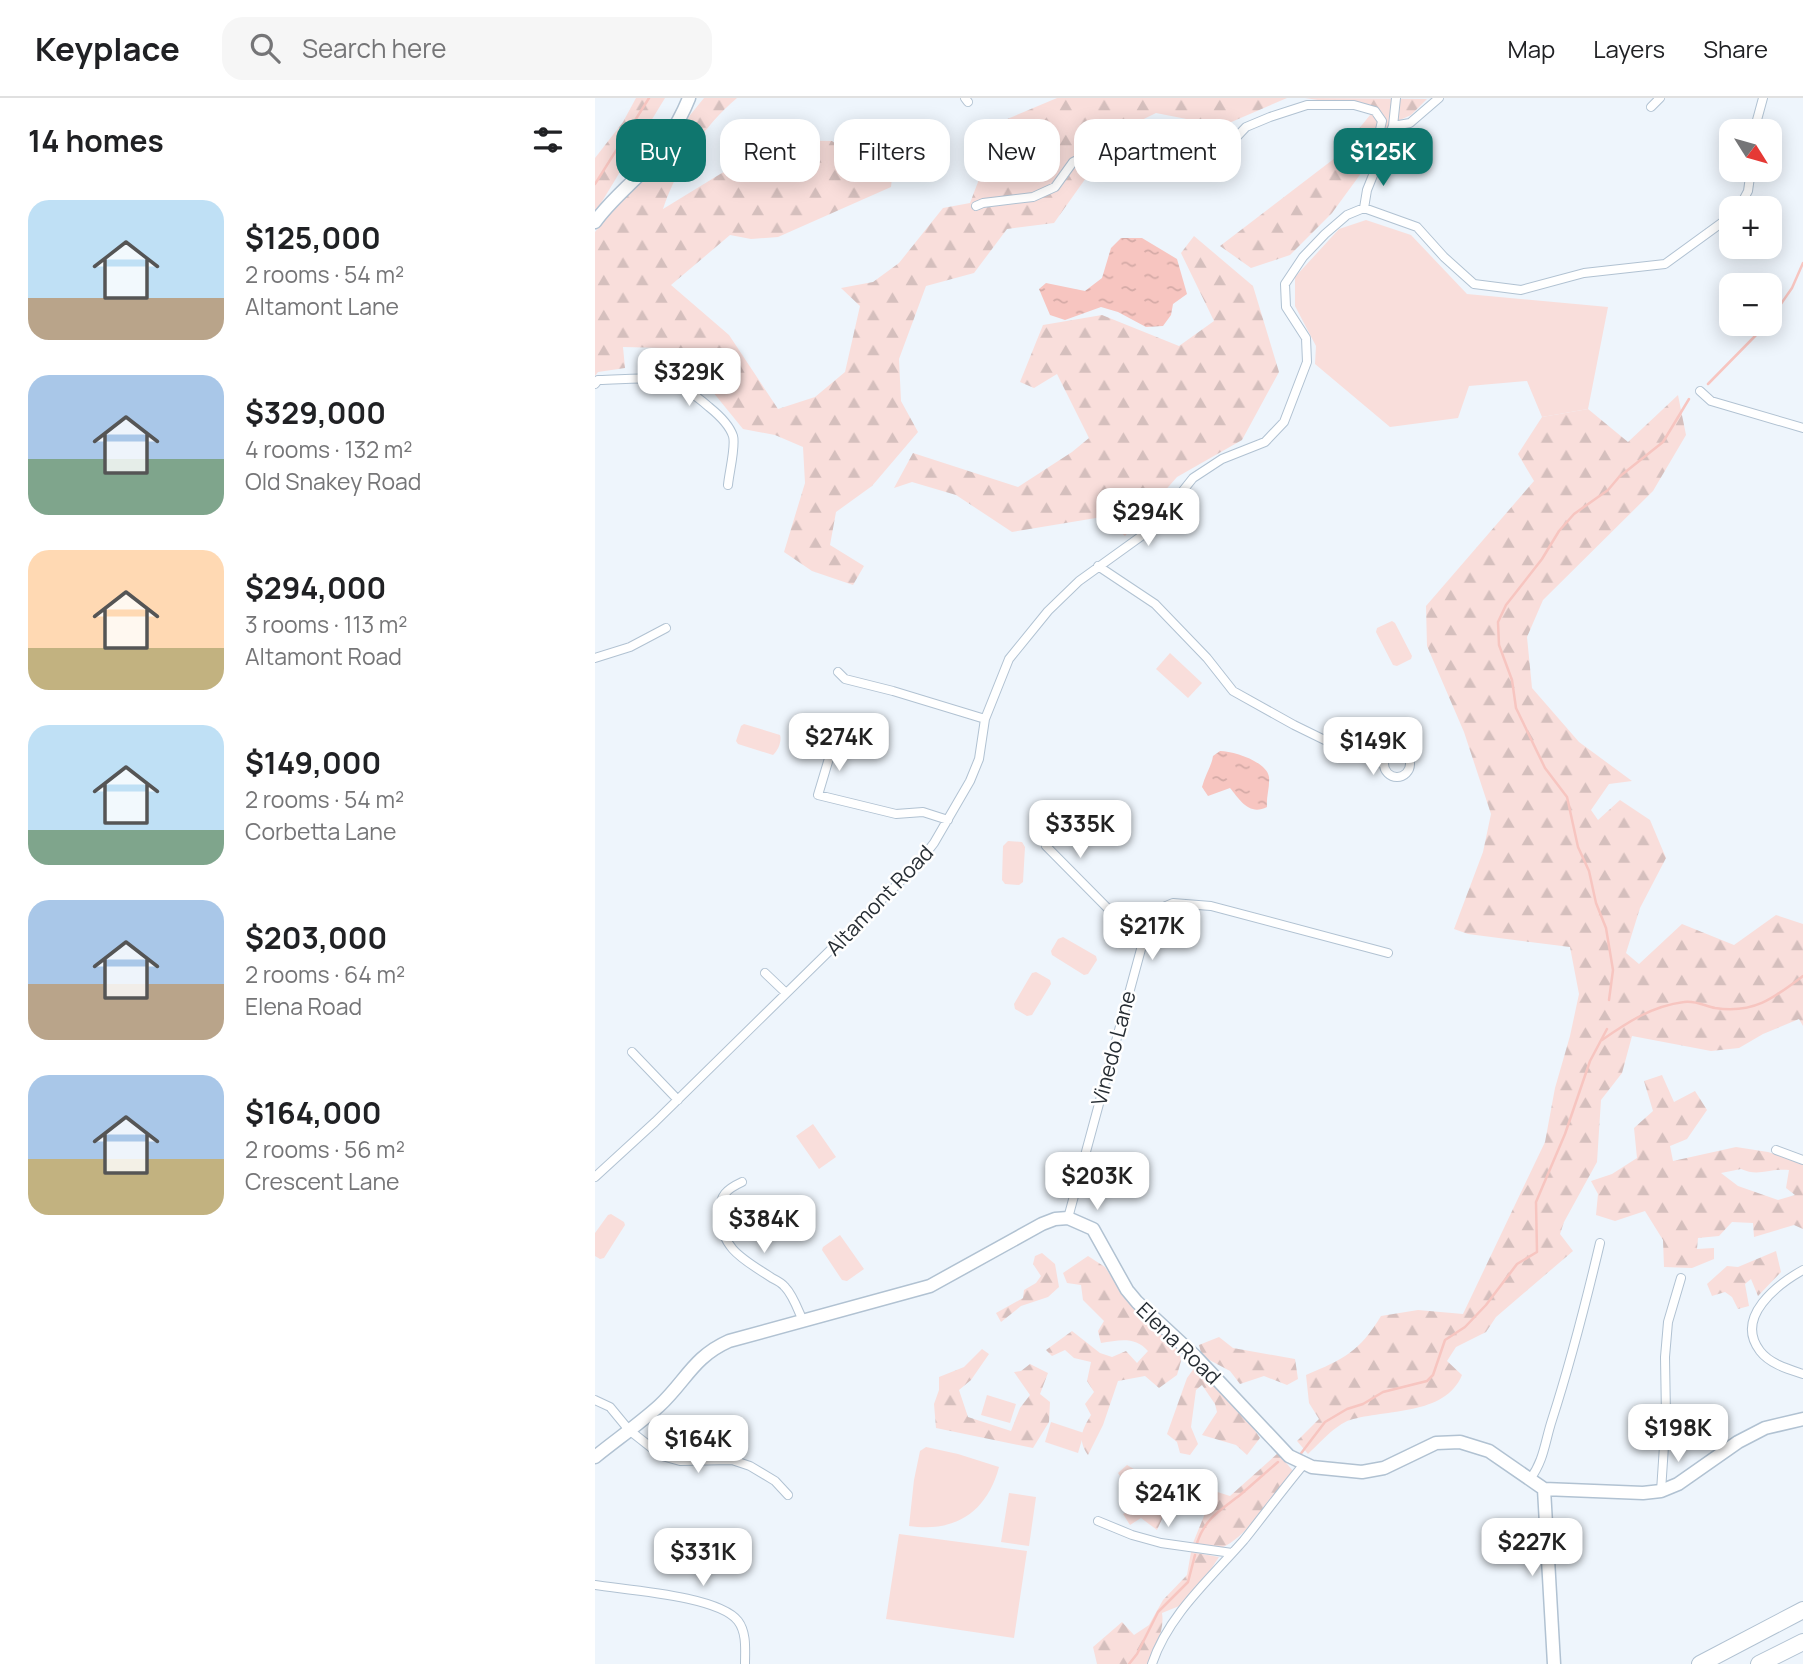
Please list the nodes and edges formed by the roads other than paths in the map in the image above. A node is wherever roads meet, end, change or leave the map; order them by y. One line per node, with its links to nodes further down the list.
1 (689, 98): 12 (street)
2 (1396, 98): 8 (street)
3 (1439, 98): 8 (street)
4 (1660, 98): 6 (street)
5 (1762, 98): 7 (street)
6 (1651, 107)
7 (1756, 119)
8 (1393, 126): 9 (street)
9 (1379, 162): 10 (street); 11 (street)
10 (976, 206)
11 (1364, 208): 13 (street); 18 (street, Altamont Road)
12 (595, 222)
13 (1719, 225)
14 (595, 384): 17 (street)
15 (1700, 391): 16 (street)
16 (1803, 428)
17 (728, 485)
18 (1098, 566): 22 (street, Altamont Road); 24 (street)
19 (666, 628): 20 (street)
20 (595, 658)
21 (838, 672): 22 (street)
22 (985, 719): 25 (street, Altamont Road)
23 (833, 745): 25 (street)
24 (1384, 764)
25 (948, 820): 30 (street, Altamont Road)
26 (1046, 846): 27 (street)
27 (1142, 943): 28 (street, Vinedo Lane); 37 (street, Vinedo Lane)
28 (1388, 953)
29 (765, 972): 30 (street)
30 (786, 993): 32 (street, Altamont Road)
31 (632, 1052): 32 (street)
32 (678, 1100): 35 (street, Altamont Road)
33 (1776, 1150): 34 (street)
34 (1803, 1160)
35 (595, 1177)
36 (743, 1182): 41 (street)
37 (1069, 1218): 41 (street); 47 (street, Elena Road)
38 (1600, 1243): 48 (street)
39 (1803, 1269): 42 (street)
40 (1681, 1278): 50 (street)
41 (803, 1321): 45 (street)
42 (1803, 1374)
43 (595, 1400): 45 (street)
44 (1803, 1419): 50 (street)
45 (629, 1430): 46 (street); 51 (street)
46 (595, 1457)
47 (1304, 1464): 48 (street, Elena Road); 53 (street)
48 (1530, 1479): 49 (street, Elena Road)
49 (1544, 1489): 50 (street); 59 (street)
50 (1661, 1491)
51 (788, 1495)
52 (1098, 1521): 53 (street)
53 (1232, 1553): 58 (street)
54 (595, 1585): 57 (street)
55 (1803, 1610): 60 (highway)
56 (1803, 1642): 61 (highway)
57 (745, 1664)
58 (1152, 1664)
59 (1554, 1664)
60 (1700, 1664)
61 (1759, 1664)

